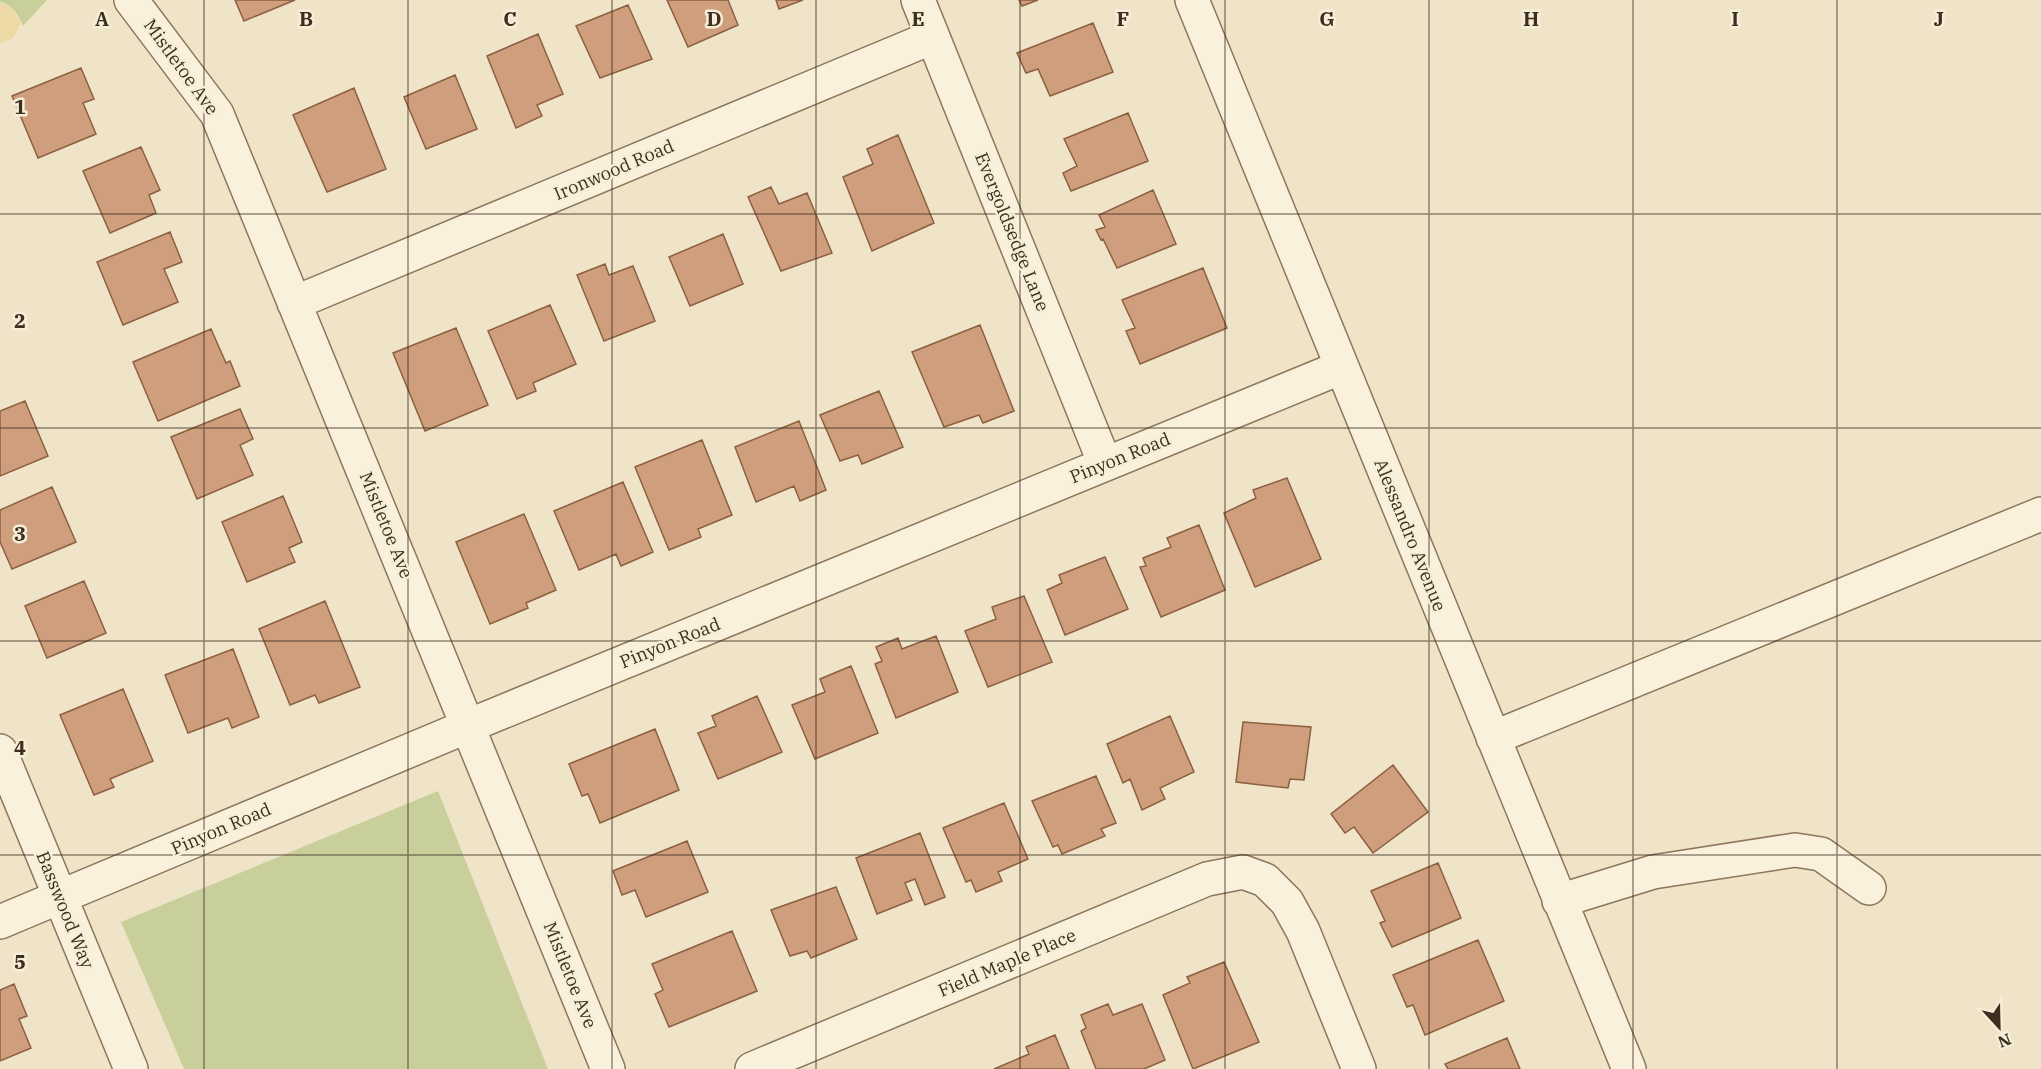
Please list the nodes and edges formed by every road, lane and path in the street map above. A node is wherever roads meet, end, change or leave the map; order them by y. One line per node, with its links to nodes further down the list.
1 (131, 0): 5 (street, Mistletoe Ave)
2 (918, 0): 4 (street, Evergoldsedge Lane)
3 (1192, 0): 6 (street, Alessandro Avenue)
4 (933, 37): 5 (street, Ironwood Road); 7 (street, Evergoldsedge Lane)
5 (294, 303): 9 (street, Mistletoe Ave)
6 (1342, 367): 7 (street, Pinyon Road); 10 (street, Alessandro Avenue)
7 (1105, 464): 9 (street, Pinyon Road)
8 (2041, 514): 10 (street)
9 (468, 726): 13 (street, Pinyon Road); 17 (street, Mistletoe Ave)
10 (1493, 738): 14 (street, Alessandro Avenue)
11 (0, 751): 13 (street, Basswood Way)
12 (1869, 888): 14 (street)
13 (60, 897): 15 (street, Pinyon Road); 16 (street, Basswood Way)
14 (1559, 901): 20 (street, Alessandro Avenue)
15 (0, 922)
16 (131, 1069)
17 (608, 1069)
18 (752, 1069): 19 (street, Field Maple Place)
19 (1359, 1069)
20 (1629, 1069)

